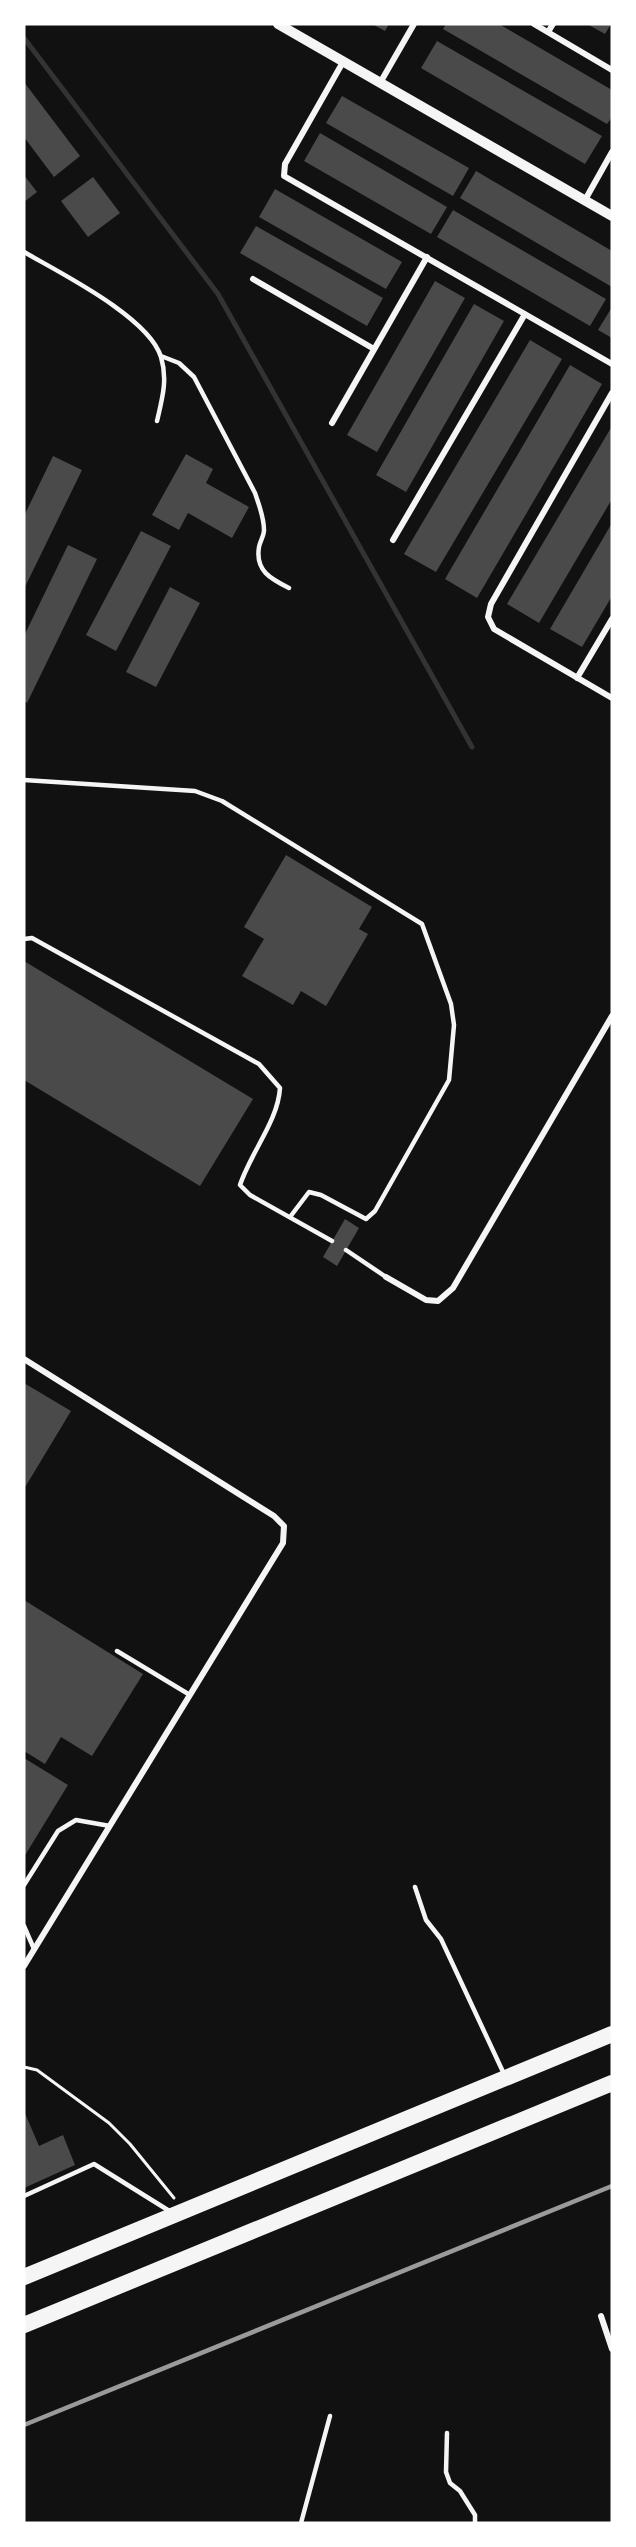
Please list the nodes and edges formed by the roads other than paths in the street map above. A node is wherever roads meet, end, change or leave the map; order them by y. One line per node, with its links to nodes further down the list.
1 (278, 24): 6 (street)
2 (414, 24): 8 (street)
3 (534, 24): 5 (street)
4 (553, 24): 5 (street)
5 (548, 32): 7 (street)
6 (343, 62): 8 (street); 13 (street)
7 (612, 70)
8 (380, 83): 10 (street)
9 (612, 152): 10 (street)
10 (585, 201): 11 (street)
11 (612, 216)
12 (24, 252): 17 (lane)
13 (427, 257): 15 (street); 16 (street)
14 (253, 279): 16 (street)
15 (525, 314): 18 (street); 22 (street)
16 (374, 349): 21 (street)
17 (161, 356): 20 (lane); 23 (lane)
18 (612, 364)
19 (612, 393): 25 (street)
20 (157, 421)
21 (332, 423)
22 (393, 540)
23 (289, 588)
24 (612, 619): 25 (street)
25 (577, 678): 26 (street)
26 (612, 698)
27 (24, 780): 30 (lane)
28 (24, 939): 30 (lane)
29 (612, 1016): 33 (street)
30 (290, 1217): 31 (lane)
31 (332, 1242)
32 (346, 1250): 33 (lane)
33 (386, 1277)
34 (24, 1359): 36 (street)
35 (117, 1651): 36 (lane)
36 (190, 1695): 37 (street)
37 (110, 1826): 38 (lane); 41 (street)
38 (24, 1885)
39 (415, 1887): 44 (lane)
40 (24, 1926): 41 (lane)
41 (34, 1950): 42 (street)
42 (24, 1966)
43 (612, 2034): 44 (highway)
44 (506, 2078): 47 (highway)
45 (612, 2083): 50 (highway)
46 (24, 2196): 47 (lane)
47 (180, 2212): 48 (highway)
48 (24, 2277)
49 (601, 2316): 51 (street)
50 (24, 2325)
51 (612, 2349)
52 (330, 2416): 54 (lane)
53 (447, 2433): 55 (lane)
54 (301, 2523)
55 (475, 2523)

